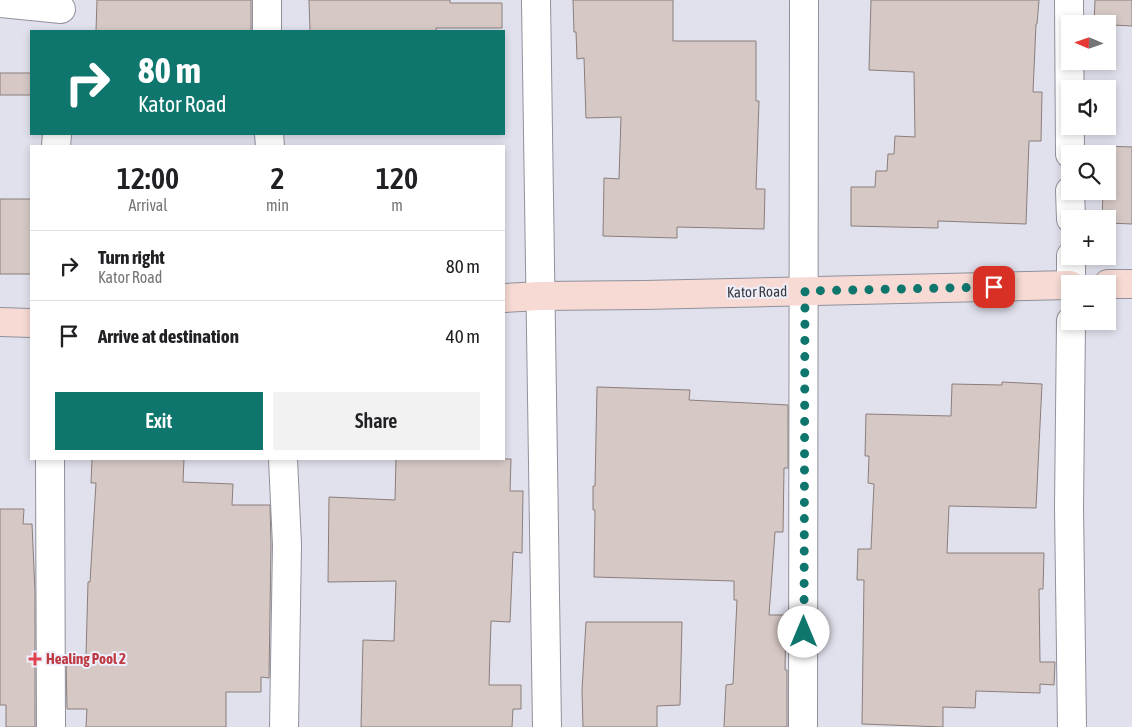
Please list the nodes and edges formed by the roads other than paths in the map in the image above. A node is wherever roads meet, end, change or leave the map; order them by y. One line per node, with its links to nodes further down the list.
1 (267, 0): 7 (street)
2 (536, 0): 13 (street)
3 (804, 0): 12 (street)
4 (1069, 0): 8 (street)
5 (0, 3): 6 (street)
6 (60, 14)
7 (267, 30)
8 (1070, 145)
9 (1061, 284): 12 (main road, Kator Road)
10 (1116, 284): 11 (main road)
11 (1132, 284)
12 (805, 291): 13 (main road, Kator Road); 23 (street)
13 (540, 296): 14 (main road, Kator Road); 22 (street)
14 (505, 298)
15 (0, 322): 16 (main road)
16 (30, 323)
17 (1071, 330): 24 (street)
18 (50, 460): 20 (street)
19 (283, 460): 21 (street)
20 (51, 727)
21 (284, 727)
22 (547, 727)
23 (804, 727)
24 (1072, 727)

